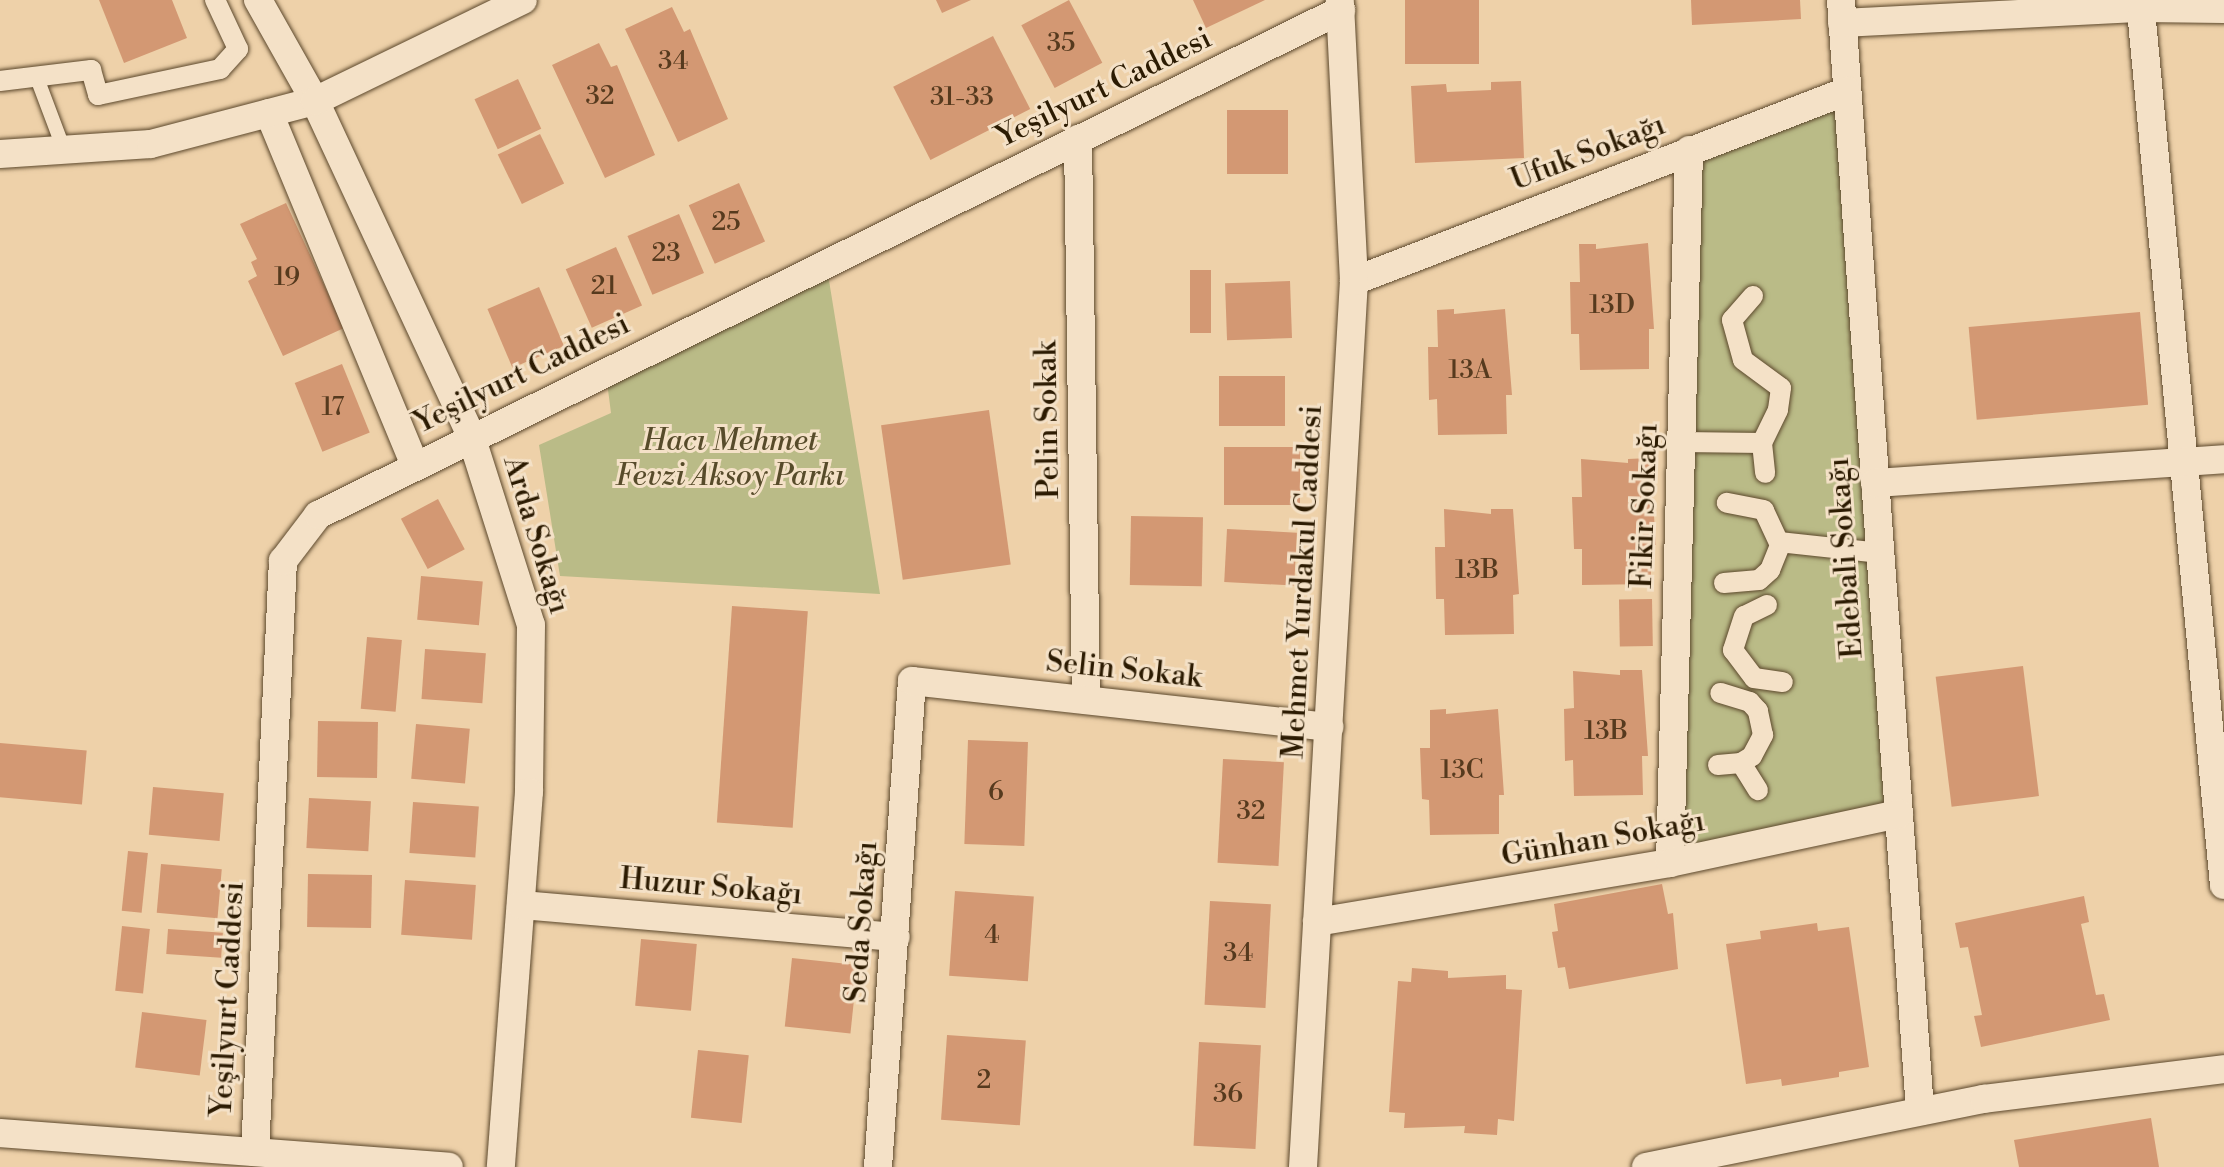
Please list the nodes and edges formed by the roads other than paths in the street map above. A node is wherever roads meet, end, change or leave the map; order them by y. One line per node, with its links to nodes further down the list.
1 (215, 0): 8 (street)
2 (258, 0): 11 (street, Arda Sokağı)
3 (523, 0): 11 (street)
4 (2141, 4): 6 (street); 7 (street); 23 (street)
5 (1340, 5): 13 (street, Yeşilyurt Caddesi); 17 (street, Mehmet Yurdakul Caddesi)
6 (2224, 9)
7 (1842, 11): 10 (street, Edebali Sokağı)
8 (37, 78): 9 (street); 14 (lane)
9 (0, 81)
10 (1847, 91): 15 (street, Ufuk Sokağı); 26 (street, Edebali Sokağı)
11 (315, 101): 12 (street); 19 (street, Arda Sokağı)
12 (269, 113): 14 (street); 24 (street)
13 (1078, 139): 19 (street, Yeşilyurt Caddesi); 35 (street, Pelin Sokak)
14 (64, 150): 16 (street)
15 (1689, 150): 17 (street, Ufuk Sokağı); 20 (street, Fikir Sokağı)
16 (0, 154)
17 (1354, 281): 36 (street, Mehmet Yurdakul Caddesi)
18 (1753, 296): 21 (street)
19 (471, 436): 24 (street, Yeşilyurt Caddesi); 43 (street, Arda Sokağı)
20 (1681, 442): 21 (street); 41 (street, Fikir Sokağı)
21 (1762, 443): 25 (street)
22 (2224, 459): 23 (street)
23 (2184, 461): 26 (street); 42 (street)
24 (415, 465): 49 (street, Yeşilyurt Caddesi)
25 (1765, 473)
26 (1875, 483): 29 (street, Edebali Sokağı)
27 (1727, 503): 28 (street)
28 (1779, 542): 29 (street); 30 (street)
29 (1880, 553): 40 (street, Edebali Sokağı)
30 (1759, 580): 31 (street); 32 (street)
31 (1724, 583)
32 (1754, 678): 34 (street); 37 (street)
33 (912, 681): 35 (street, Selin Sokak); 45 (street, Seda Sokağı)
34 (1783, 682)
35 (1086, 700): 36 (street, Selin Sokak)
36 (1329, 727): 44 (street, Mehmet Yurdakul Caddesi)
37 (1741, 763): 38 (street); 39 (street)
38 (1718, 765)
39 (1758, 790)
40 (1899, 814): 41 (street, Günhan Sokağı); 47 (street, Edebali Sokağı)
41 (1670, 863): 44 (street, Günhan Sokağı)
42 (2224, 885)
43 (521, 905): 45 (street, Huzur Sokağı); 51 (street, Arda Sokağı)
44 (1317, 922): 53 (street, Mehmet Yurdakul Caddesi)
45 (896, 937): 52 (street, Seda Sokağı)
46 (2224, 1069): 47 (street)
47 (1920, 1111): 54 (street)
48 (0, 1133): 49 (street)
49 (255, 1152): 50 (street)
50 (449, 1167)
51 (501, 1167)
52 (878, 1167)
53 (1303, 1167)
54 (1646, 1167)

